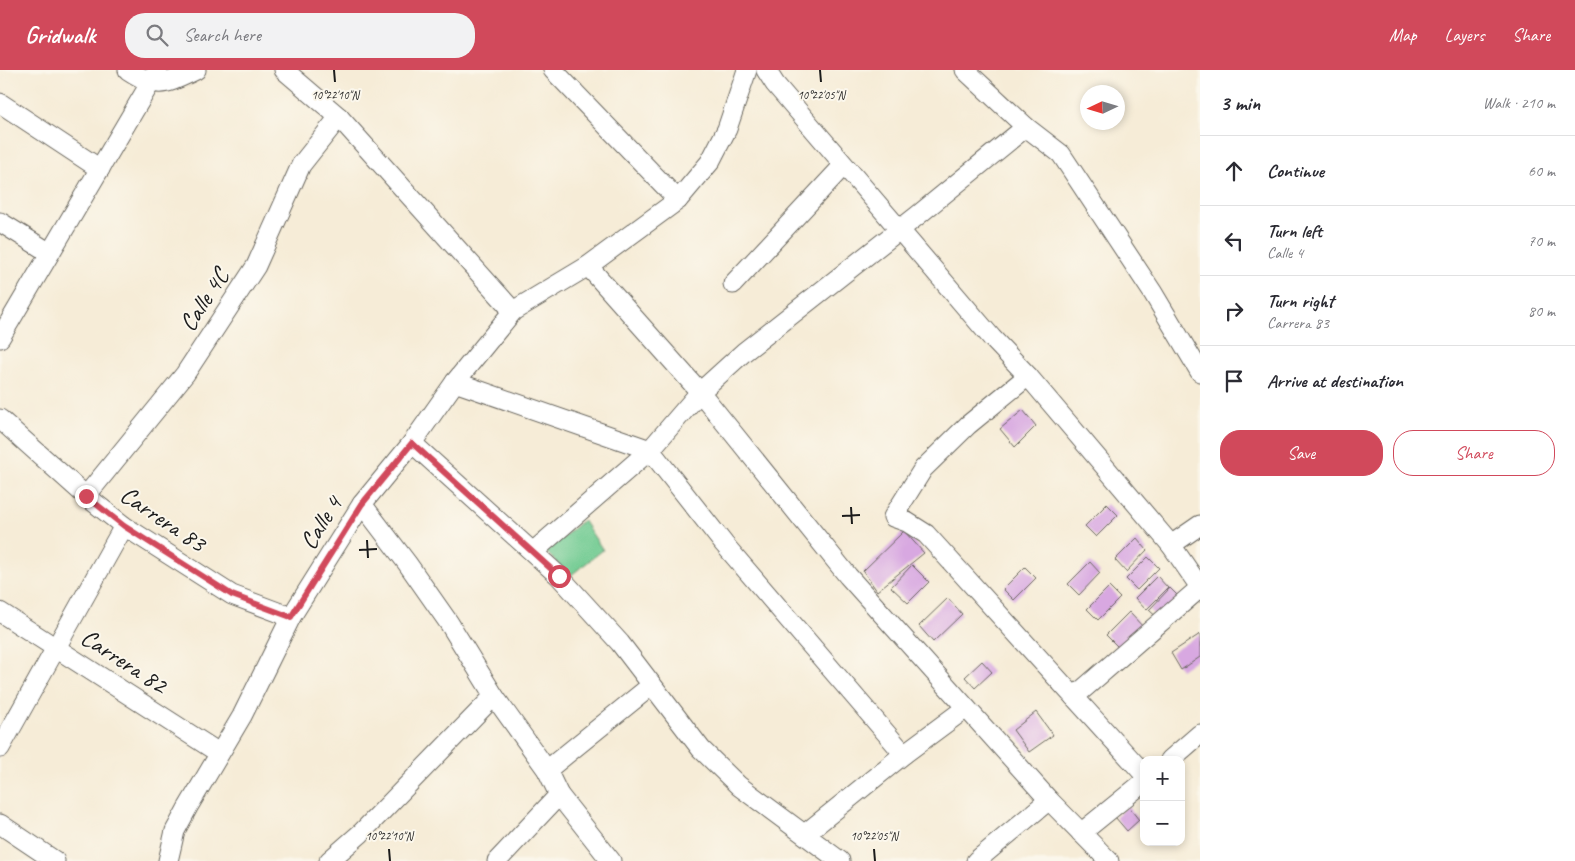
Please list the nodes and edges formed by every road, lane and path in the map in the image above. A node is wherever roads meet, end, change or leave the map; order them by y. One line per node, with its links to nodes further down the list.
1 (128, 70): 8 (street)
2 (196, 70): 8 (street)
3 (284, 70): 10 (street)
4 (552, 70): 14 (street)
5 (747, 70): 14 (street, Calle 4)
6 (766, 70): 12 (street)
7 (964, 70): 11 (street)
8 (154, 77): 13 (street)
9 (0, 103): 13 (street)
10 (339, 117): 20 (street); 29 (street, Calle 4C)
11 (1026, 127): 16 (street); 22 (street)
12 (843, 166): 16 (street); 19 (street)
13 (100, 169): 17 (street)
14 (678, 200): 18 (street, Calle 4)
15 (0, 222): 17 (street)
16 (900, 230): 23 (street); 25 (street)
17 (50, 253): 21 (street)
18 (588, 266): 20 (street, Calle 4); 25 (street)
19 (733, 284)
20 (513, 311): 24 (street, Calle 4)
21 (2, 332)
22 (1200, 372)
23 (1028, 376): 33 (street); 41 (street)
24 (455, 382): 27 (street, Calle 4); 28 (street)
25 (700, 392): 28 (street); 42 (street)
26 (0, 419): 29 (street, Carrera 83)
27 (412, 443): 30 (street, Calle 4); 34 (street)
28 (650, 450): 34 (street); 46 (street)
29 (86, 496): 32 (street, Carrera 83)
30 (362, 504): 37 (street, Calle 4); 40 (street)
31 (1200, 525): 33 (street)
32 (124, 526): 37 (street, Carrera 83); 38 (street)
33 (1171, 545): 35 (street)
34 (534, 551): 39 (street)
35 (1200, 588): 41 (street)
36 (0, 612): 38 (street, Carrera 82)
37 (291, 617): 45 (street, Calle 4)
38 (57, 646): 44 (street); 45 (street, Carrera 82)
39 (652, 685): 48 (street); 55 (street)
40 (494, 696): 48 (street); 58 (street)
41 (1074, 698): 49 (street)
42 (966, 708): 46 (street); 52 (street)
43 (1200, 734): 47 (street)
44 (0, 748)
45 (219, 753): 57 (street, Calle 4)
46 (904, 754): 55 (street)
47 (1175, 756)
48 (548, 770): 51 (street)
49 (1140, 770)
50 (1140, 785): 54 (street)
51 (559, 795): 59 (street); 60 (street)
52 (1049, 800): 54 (street); 62 (street)
53 (0, 824): 56 (street)
54 (1081, 833): 63 (street)
55 (805, 834): 61 (street)
56 (55, 861)
57 (168, 861)
58 (329, 861)
59 (497, 861)
60 (611, 861)
61 (840, 861)
62 (976, 861)
63 (1109, 861)

